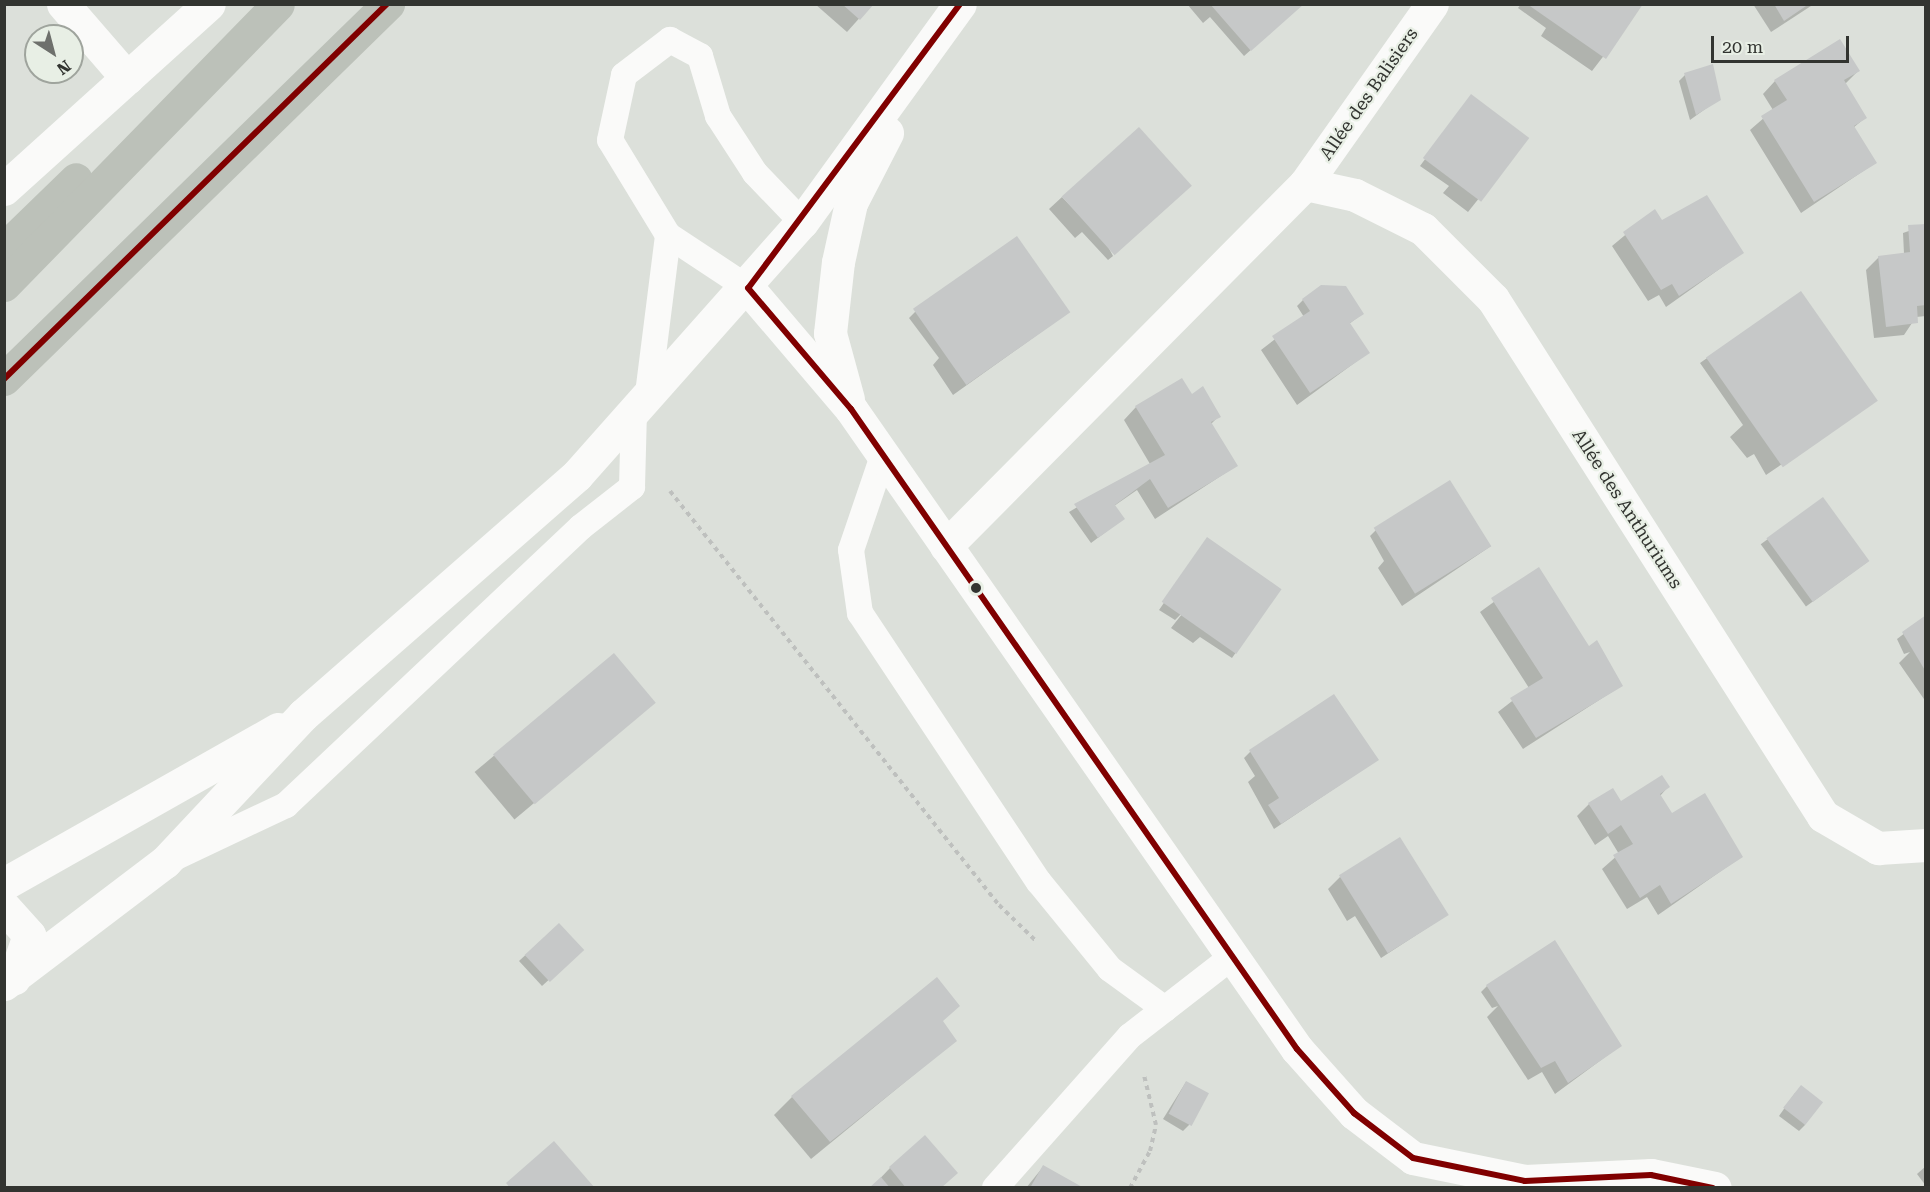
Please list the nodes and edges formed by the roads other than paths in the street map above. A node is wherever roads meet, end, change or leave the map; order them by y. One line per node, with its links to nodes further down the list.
1 (63, 4): 9 (street)
2 (209, 4): 9 (street)
3 (256, 4): 14 (highway)
4 (278, 4): 15 (highway)
5 (388, 4): 17 (highway)
6 (960, 4): 8 (street)
7 (1432, 4): 10 (street, Allée des Balisiers)
8 (939, 33): 12 (street); 19 (street)
9 (127, 78): 11 (street)
10 (1305, 184): 21 (street, Allée des Balisiers); 23 (street, Allée des Anthuriums)
11 (4, 189)
12 (802, 222): 13 (lane); 16 (street)
13 (668, 234): 16 (lane); 18 (lane)
14 (4, 249)
15 (4, 285)
16 (748, 288): 18 (street); 19 (street)
17 (4, 379)
18 (641, 402): 22 (street); 24 (lane)
19 (851, 409): 20 (street)
20 (883, 456): 21 (street); 29 (lane)
21 (946, 546): 27 (street)
22 (303, 715): 24 (street); 25 (street)
23 (1926, 845)
24 (165, 862): 28 (street)
25 (4, 884)
26 (4, 907): 28 (street)
27 (1233, 956): 29 (lane); 31 (street)
28 (9, 981)
29 (1165, 1009): 30 (lane)
30 (995, 1188)
31 (1715, 1188)

